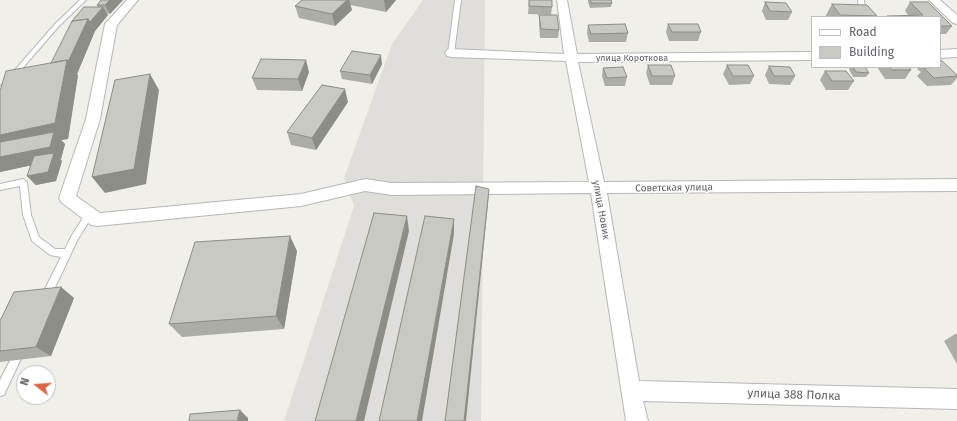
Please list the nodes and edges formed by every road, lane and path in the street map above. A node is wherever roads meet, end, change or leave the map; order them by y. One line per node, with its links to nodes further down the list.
1 (83, 0): 14 (lane)
2 (133, 0): 18 (street)
3 (458, 0): 9 (lane)
4 (562, 0): 13 (street, улица Новик)
5 (861, 0): 7 (lane)
6 (934, 0): 8 (street)
7 (866, 16)
8 (957, 21)
9 (451, 53): 13 (street, улица Короткова)
10 (957, 53): 11 (street)
11 (941, 54)
12 (811, 56): 13 (street, улица Короткова)
13 (571, 58): 17 (street, улица Новик)
14 (0, 91)
15 (957, 185): 17 (street, Советская улица)
16 (0, 187): 19 (lane)
17 (598, 188): 18 (street, Советская улица); 23 (street, улица Новик)
18 (89, 215): 19 (lane)
19 (67, 253): 20 (lane)
20 (40, 308)
21 (23, 343): 22 (lane)
22 (0, 391)
23 (631, 391): 24 (street, улица 388 Полка); 25 (street, улица Новик)
24 (957, 399)
25 (637, 421)

